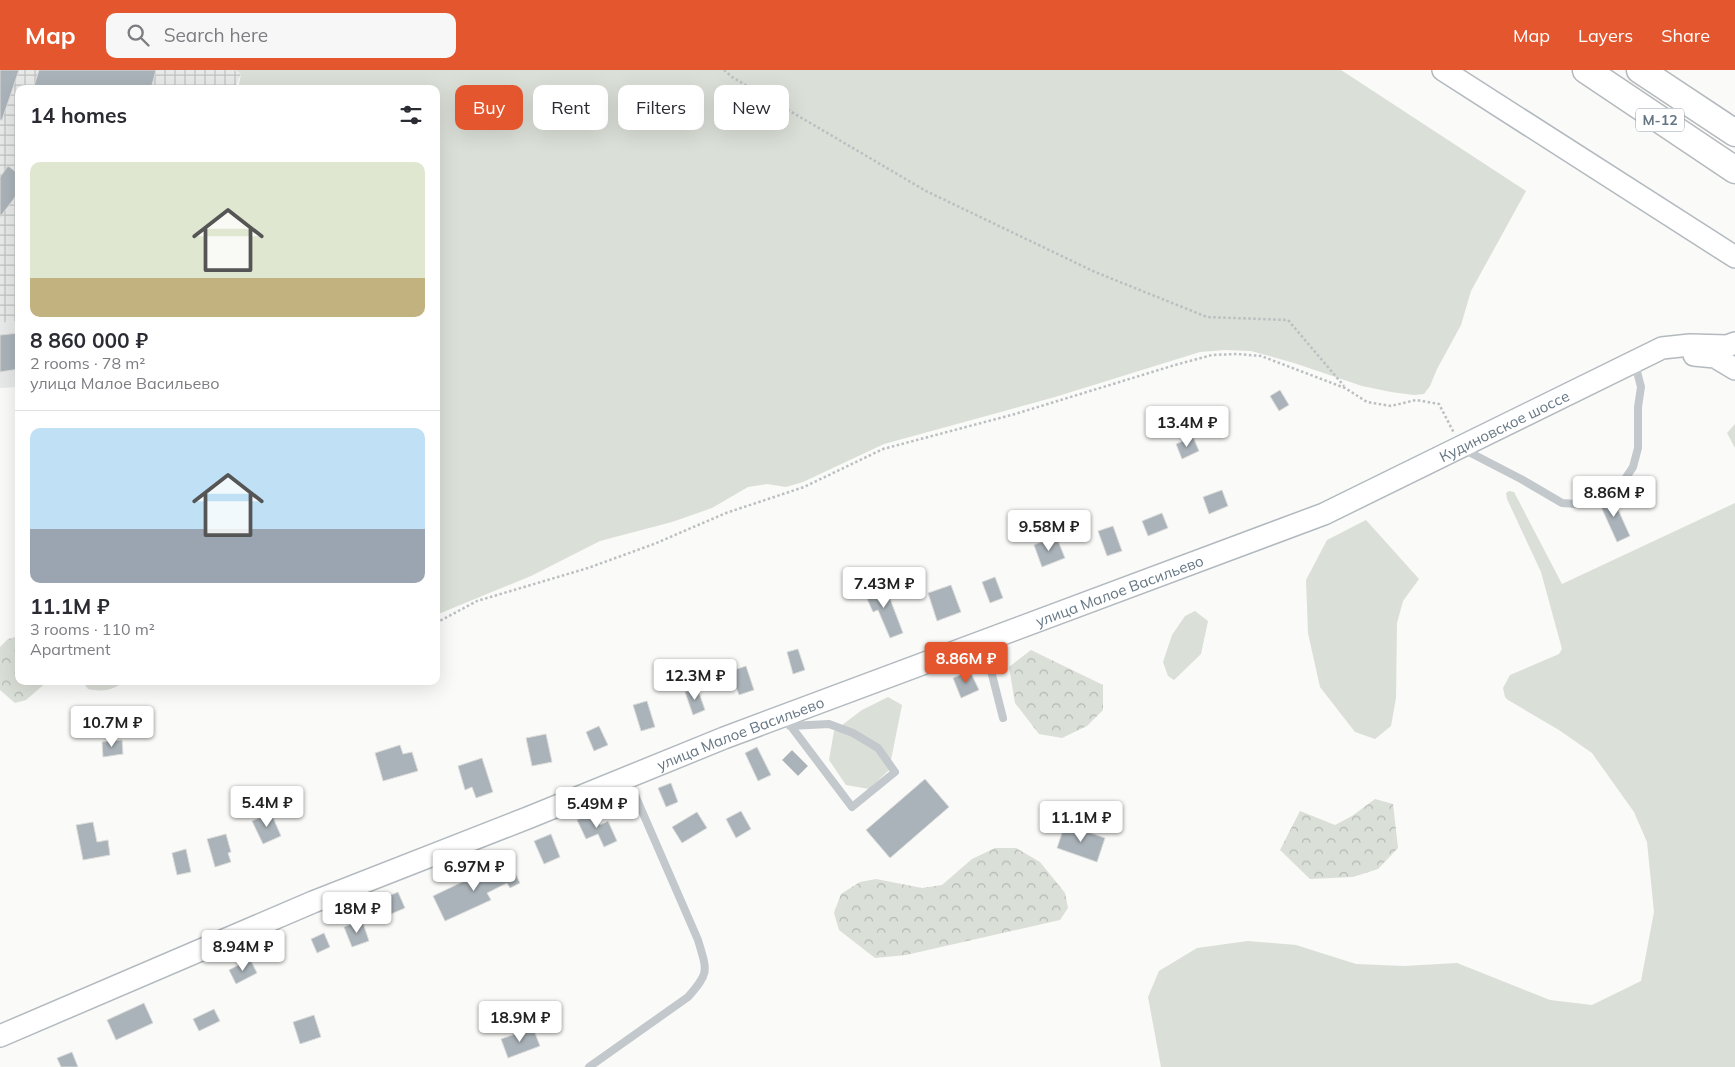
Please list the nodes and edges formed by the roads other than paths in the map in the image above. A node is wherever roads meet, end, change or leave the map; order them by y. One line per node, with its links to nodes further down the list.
1 (1443, 70): 6 (main road)
2 (1586, 70): 5 (highway, М-12)
3 (1640, 70): 4 (highway, М-12)
4 (1735, 133)
5 (1735, 170)
6 (1735, 257)
7 (1735, 343): 8 (main road, Кудиновское шоссе)
8 (1635, 363): 9 (main road, Кудиновское шоссе); 10 (main road, Кудиновское шоссе); 10 (lane)
9 (1735, 369)
10 (1462, 448): 11 (main road, Кудиновское шоссе)
11 (1374, 490): 12 (main road, улица Малое Васильево)
12 (984, 642): 13 (lane); 14 (main road, улица Малое Васильево)
13 (1003, 718)
14 (787, 721): 14 (lane); 15 (main road, улица Малое Васильево)
15 (628, 777): 16 (main road, улица Малое Васильево); 17 (lane)
16 (0, 1036)
17 (589, 1067)

